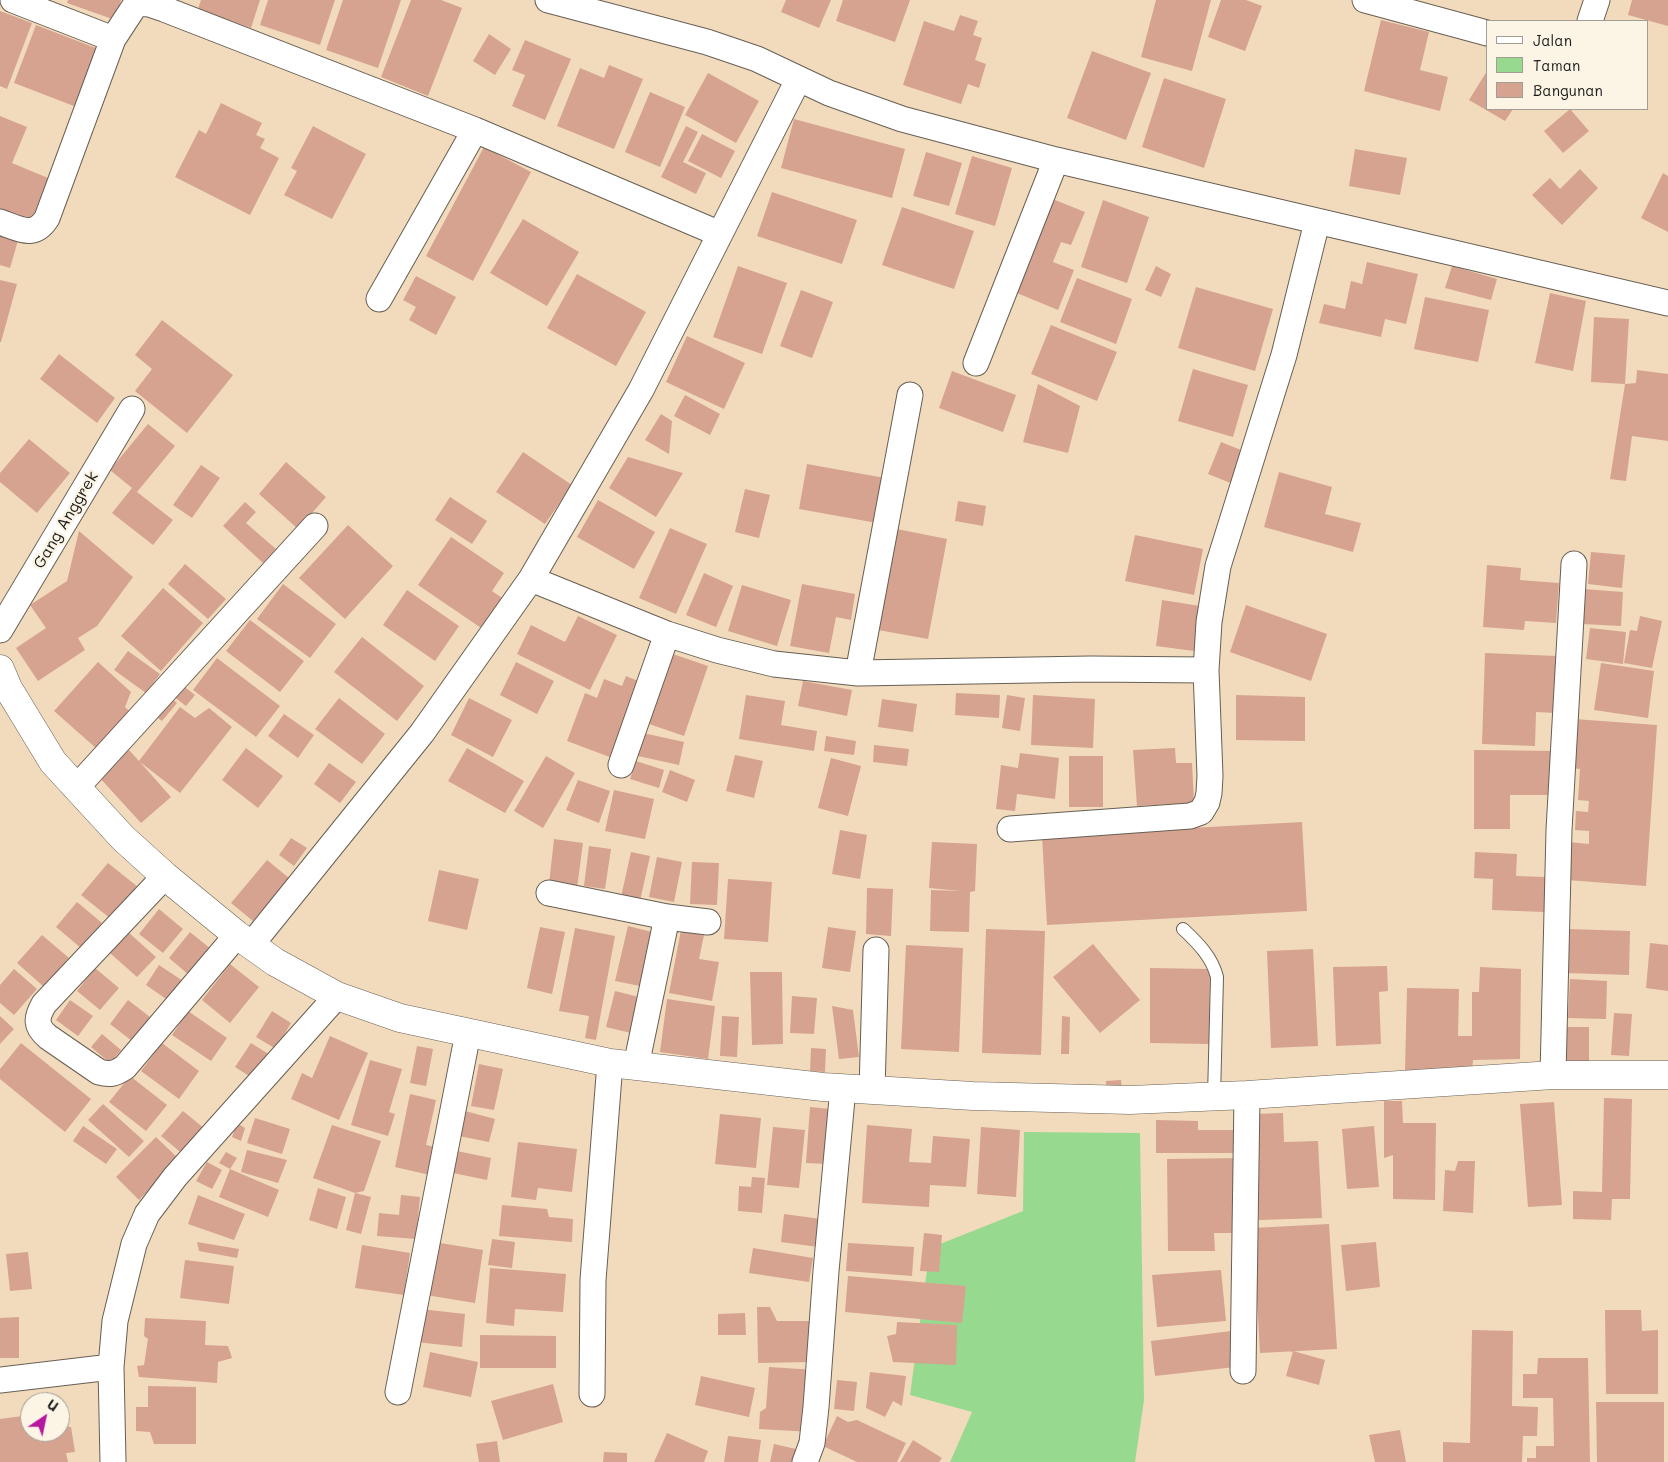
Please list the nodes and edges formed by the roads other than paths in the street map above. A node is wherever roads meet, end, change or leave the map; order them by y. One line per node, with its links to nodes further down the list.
1 (13, 0): 7 (street)
2 (548, 0): 8 (street)
3 (1365, 0): 6 (street)
4 (1597, 0): 5 (street)
5 (1590, 20)
6 (1486, 33)
7 (112, 39): 9 (street); 11 (street)
8 (798, 80): 10 (street); 13 (street)
9 (475, 130): 13 (street); 14 (street)
10 (1056, 160): 12 (street); 16 (street)
11 (0, 222)
12 (1317, 222): 15 (street); 25 (street)
13 (720, 234): 21 (street)
14 (379, 299)
15 (1668, 303)
16 (976, 363)
17 (910, 395): 26 (street)
18 (132, 409): 22 (street, Gang Anggrek)
19 (315, 526): 28 (street)
20 (1574, 564): 40 (street)
21 (530, 578): 23 (street); 35 (street)
22 (0, 630)
23 (667, 634): 26 (street); 27 (street)
24 (0, 669): 28 (street)
25 (1206, 670): 26 (street); 29 (street)
26 (858, 673)
27 (620, 765)
28 (76, 788): 30 (street)
29 (1010, 829)
30 (165, 876): 35 (street); 35 (street)
31 (550, 893): 32 (street)
32 (667, 917): 33 (street); 39 (street)
33 (708, 922)
34 (1183, 929): 45 (lane)
35 (244, 940): 37 (street)
36 (876, 950): 43 (street)
37 (337, 996): 38 (street); 46 (street)
38 (468, 1033): 39 (street); 49 (street)
39 (623, 1065): 42 (street); 50 (street)
40 (1552, 1075): 41 (street); 44 (street)
41 (1668, 1075)
42 (843, 1088): 43 (street); 52 (street)
43 (872, 1090): 45 (street)
44 (1247, 1095): 45 (street); 47 (street)
45 (1214, 1097)
46 (111, 1367): 48 (street); 51 (street)
47 (1243, 1371)
48 (0, 1380)
49 (398, 1392)
50 (592, 1394)
51 (113, 1462)
52 (805, 1462)

